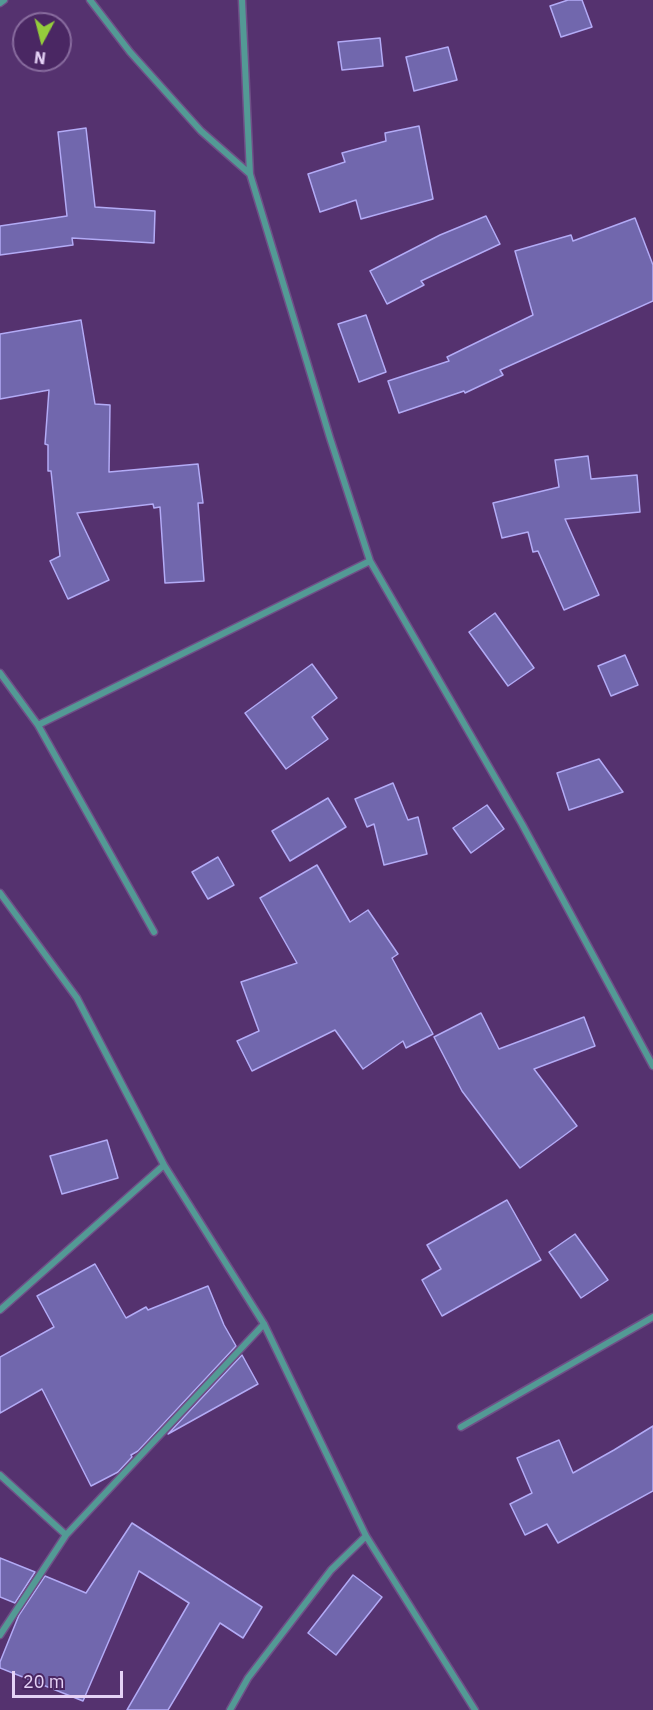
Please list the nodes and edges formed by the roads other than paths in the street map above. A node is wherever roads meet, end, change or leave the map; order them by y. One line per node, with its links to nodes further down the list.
1 (4, 0): 4 (street)
2 (90, 0): 5 (street)
3 (242, 0): 5 (street)
4 (0, 3)
5 (250, 174): 6 (street)
6 (370, 561): 8 (street); 11 (street)
7 (0, 673): 8 (street)
8 (38, 726): 10 (street)
9 (0, 893): 12 (street)
10 (154, 932)
11 (653, 1066)
12 (164, 1165): 13 (street); 15 (street)
13 (0, 1310)
14 (653, 1317): 16 (street)
15 (264, 1324): 18 (street); 19 (street)
16 (461, 1427)
17 (0, 1475): 18 (street)
18 (66, 1535): 20 (street)
19 (366, 1536): 21 (street); 22 (street)
20 (0, 1635)
21 (230, 1710)
22 (475, 1710)

